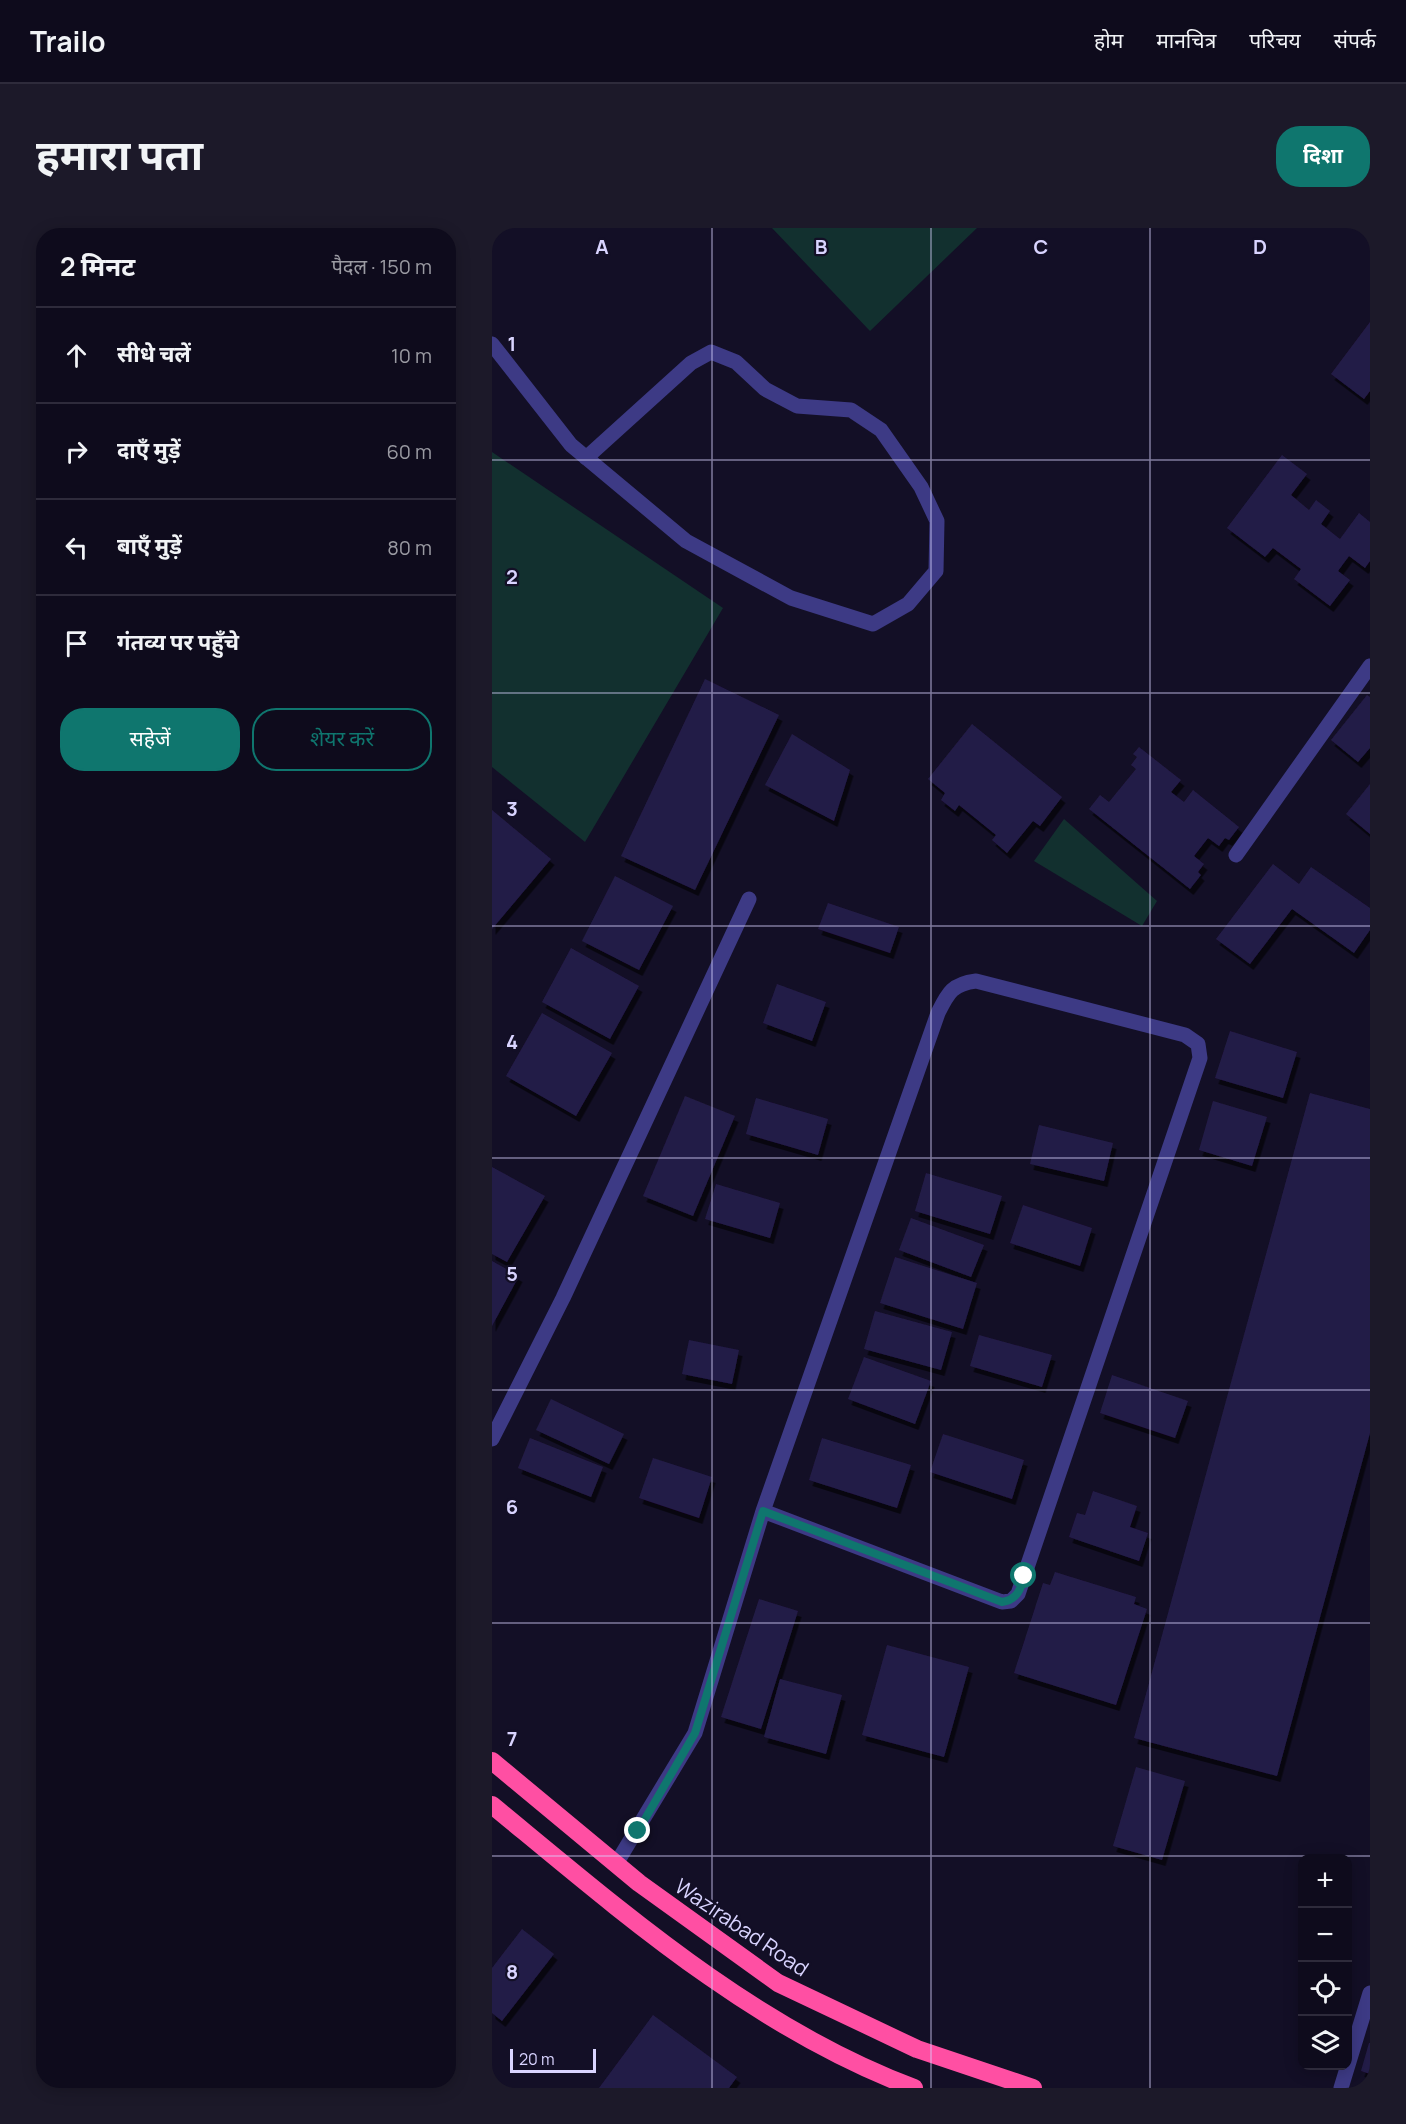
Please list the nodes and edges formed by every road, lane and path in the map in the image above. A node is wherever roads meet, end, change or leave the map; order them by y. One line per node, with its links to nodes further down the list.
1 (492, 344): 2 (lane)
2 (586, 458): 2 (lane)
3 (1370, 666): 4 (lane)
4 (1236, 855)
5 (749, 899): 6 (lane)
6 (492, 1439)
7 (763, 1511): 7 (lane); 10 (lane)
8 (492, 1761): 10 (highway, Wazirabad Road)
9 (492, 1805): 12 (highway)
10 (616, 1864): 13 (highway, Wazirabad Road)
11 (1370, 1993): 14 (lane)
12 (914, 2088)
13 (1033, 2088)
14 (1341, 2088)

